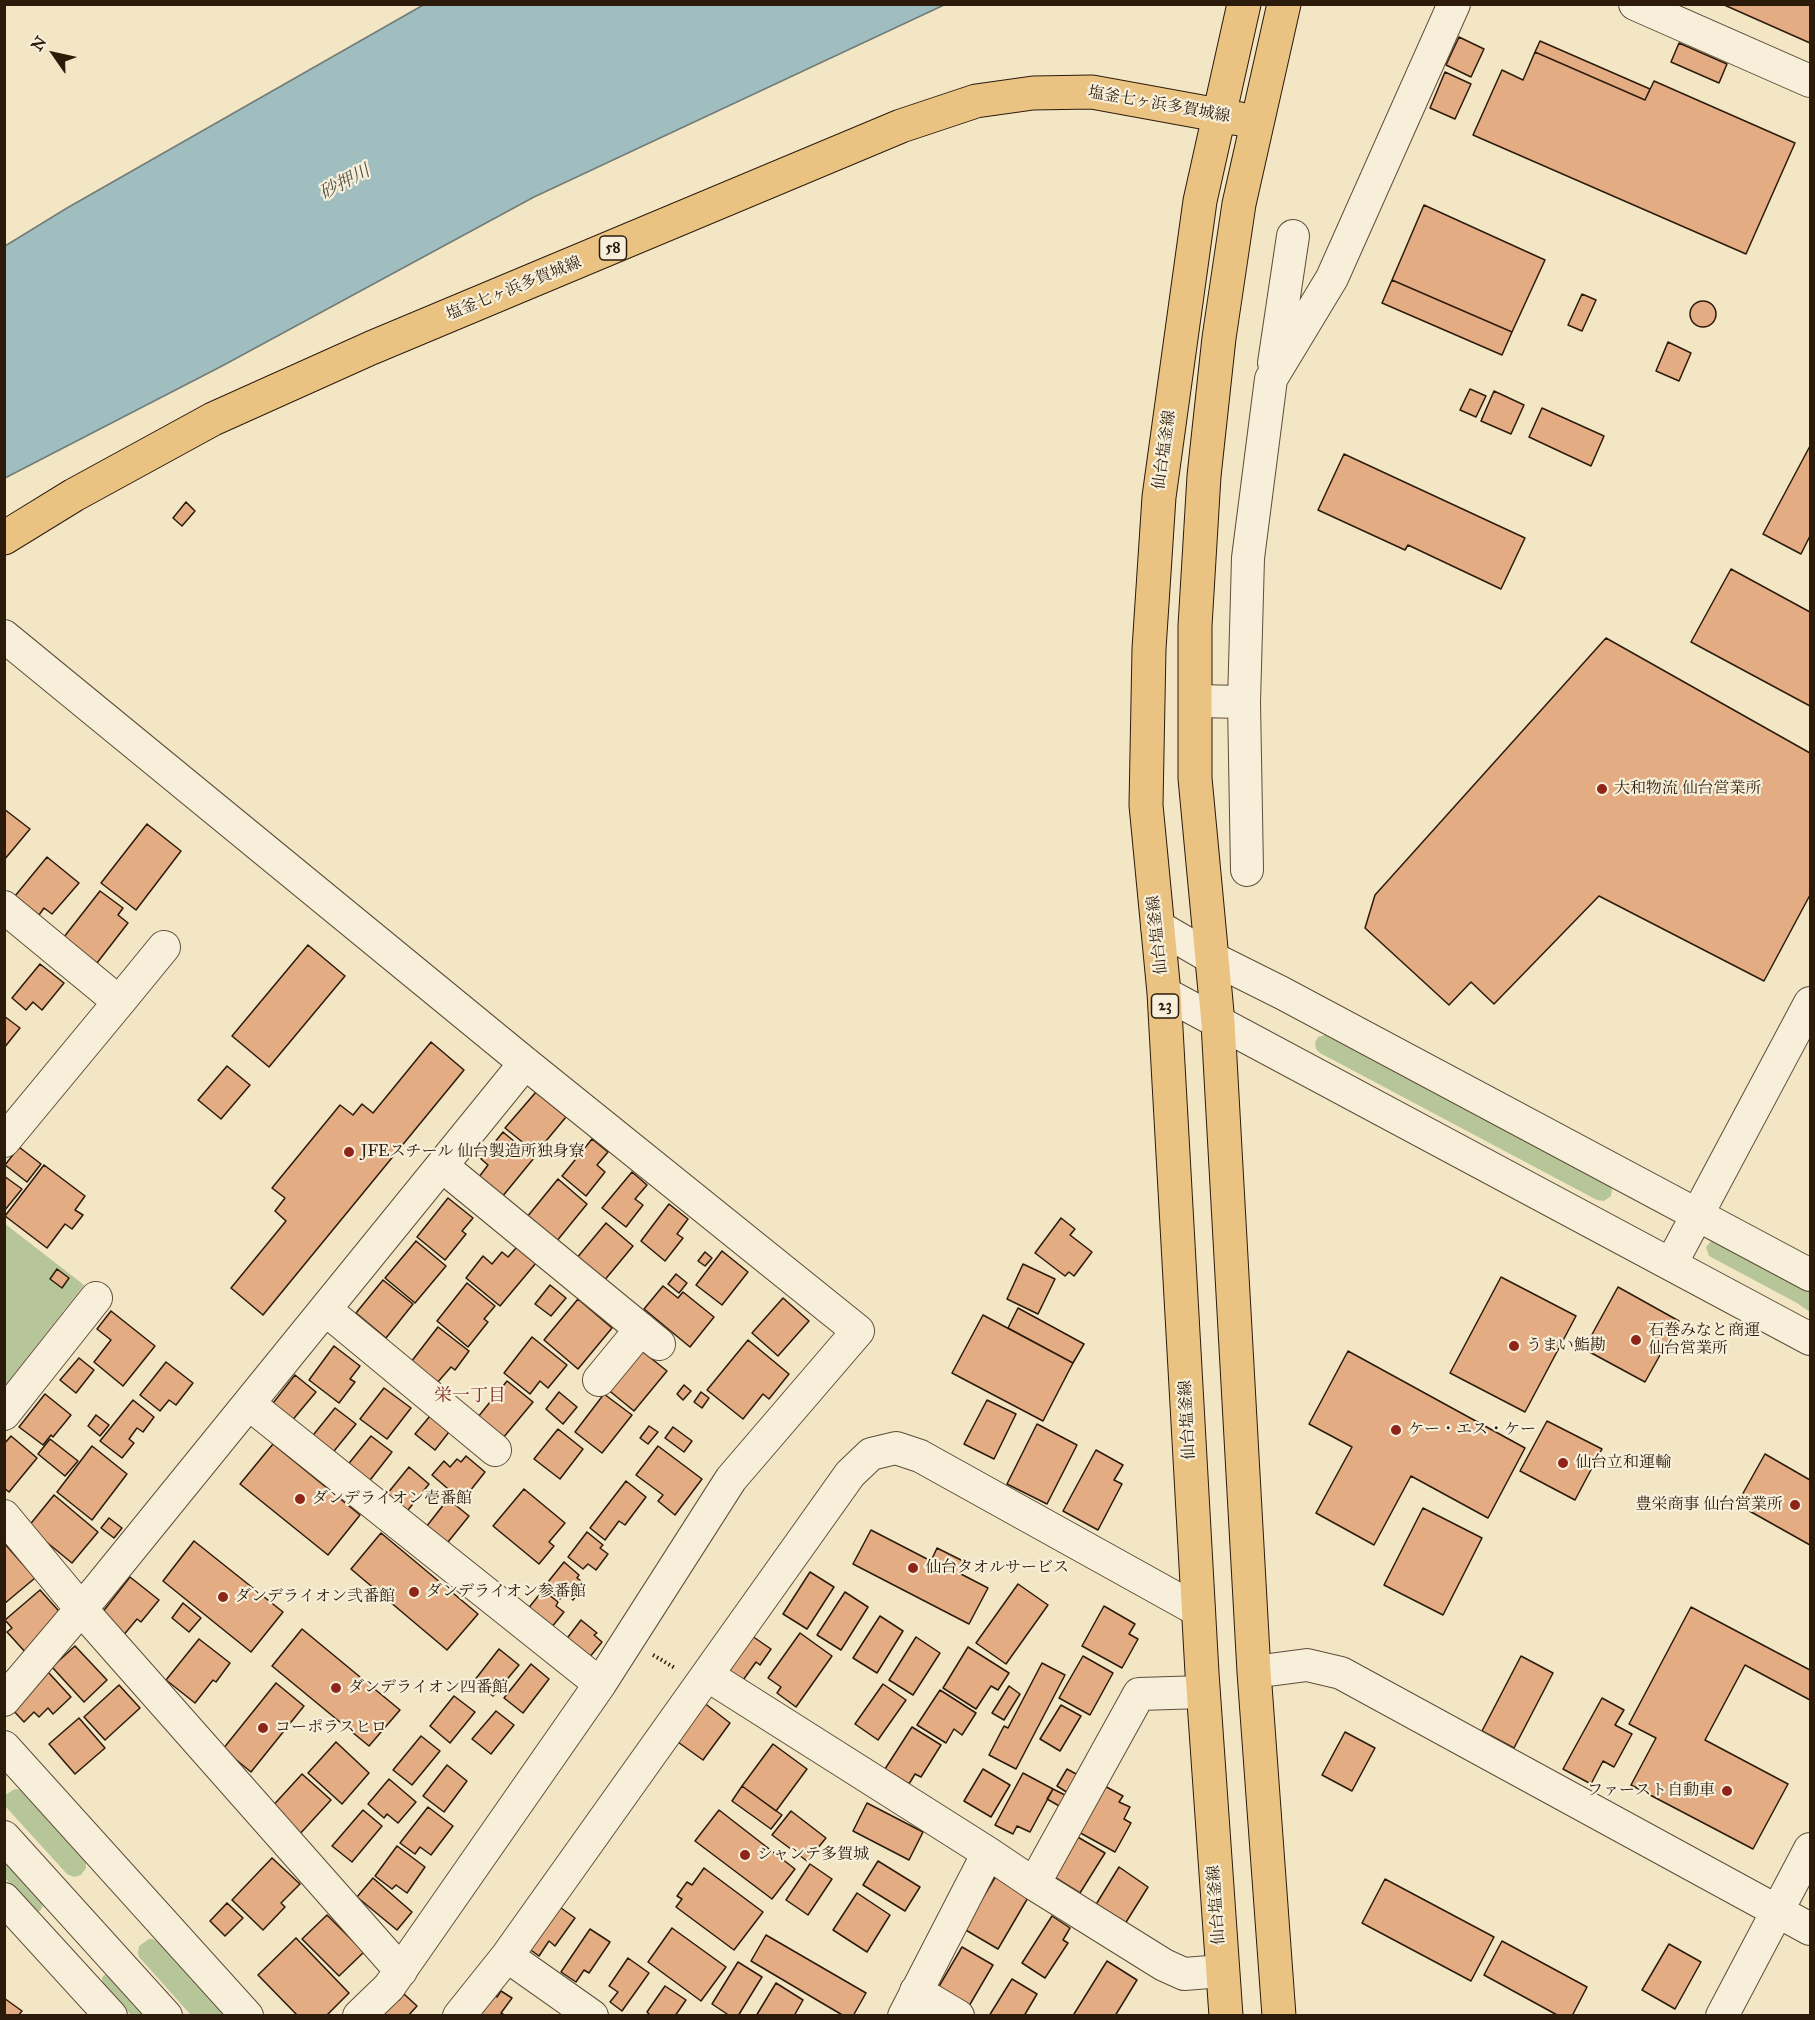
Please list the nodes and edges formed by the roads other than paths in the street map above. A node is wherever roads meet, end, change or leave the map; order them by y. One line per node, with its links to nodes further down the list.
1 (1244, 4): 6 (main road, 仙台塩釜線 / 23)
2 (1284, 4): 7 (main road)
3 (1454, 4): 9 (street)
4 (1635, 4): 5 (street)
5 (1810, 81)
6 (1218, 114): 7 (main road, 塩釜七ヶ浜多賀城線 / 58); 10 (main road, 塩釜七ヶ浜多賀城線 / 58); 16 (main road, 仙台塩釜線 / 23)
7 (1257, 123): 12 (main road)
8 (1293, 236): 9 (street)
9 (1271, 379): 13 (street)
10 (4, 538)
11 (4, 636): 23 (street)
12 (1195, 701): 13 (street); 18 (main road)
13 (1244, 702): 14 (street)
14 (1247, 870)
15 (4, 907): 20 (street)
16 (1157, 926): 18 (street); 19 (main road, 仙台塩釜線 / 23)
17 (164, 947): 20 (street)
18 (1212, 958): 22 (main road); 26 (street)
19 (1164, 993): 22 (street); 38 (main road, 仙台塩釜線 / 23)
20 (119, 1002): 24 (street)
21 (1810, 1003): 26 (street)
22 (1218, 1023): 27 (street); 39 (main road)
23 (525, 1063): 25 (street); 41 (street)
24 (4, 1141)
25 (442, 1166): 30 (street); 32 (street)
26 (1697, 1215): 27 (street); 28 (street)
27 (1671, 1264): 31 (street)
28 (1810, 1275)
29 (96, 1298): 34 (street)
30 (326, 1310): 33 (street); 35 (street)
31 (1810, 1339)
32 (599, 1380)
33 (249, 1404): 37 (street); 41 (street)
34 (4, 1414)
35 (495, 1450)
36 (4, 1516): 37 (street)
37 (81, 1610): 43 (street); 53 (street)
38 (1198, 1611): 40 (street); 42 (main road, 仙台塩釜線 / 23)
39 (1254, 1672): 50 (street); 64 (main road)
40 (707, 1675): 47 (street); 52 (street)
41 (600, 1684): 53 (street)
42 (1203, 1692): 48 (street); 54 (main road, 仙台塩釜線 / 23)
43 (4, 1700)
44 (4, 1747): 58 (street)
45 (4, 1837): 57 (street)
46 (1810, 1850): 50 (street)
47 (988, 1853): 48 (street); 55 (street)
48 (1034, 1884): 54 (street)
49 (4, 1899): 56 (street)
50 (1777, 1911): 51 (street); 65 (street)
51 (1810, 1929)
52 (507, 1956): 60 (street); 61 (street)
53 (401, 1971): 59 (street)
54 (1222, 1971): 63 (main road, 仙台塩釜線 / 23)
55 (910, 2003): 62 (street)
56 (111, 2016)
57 (166, 2016)
58 (247, 2016)
59 (359, 2016)
60 (459, 2016)
61 (592, 2016)
62 (958, 2016)
63 (1226, 2016)
64 (1279, 2016)
65 (1722, 2016)

